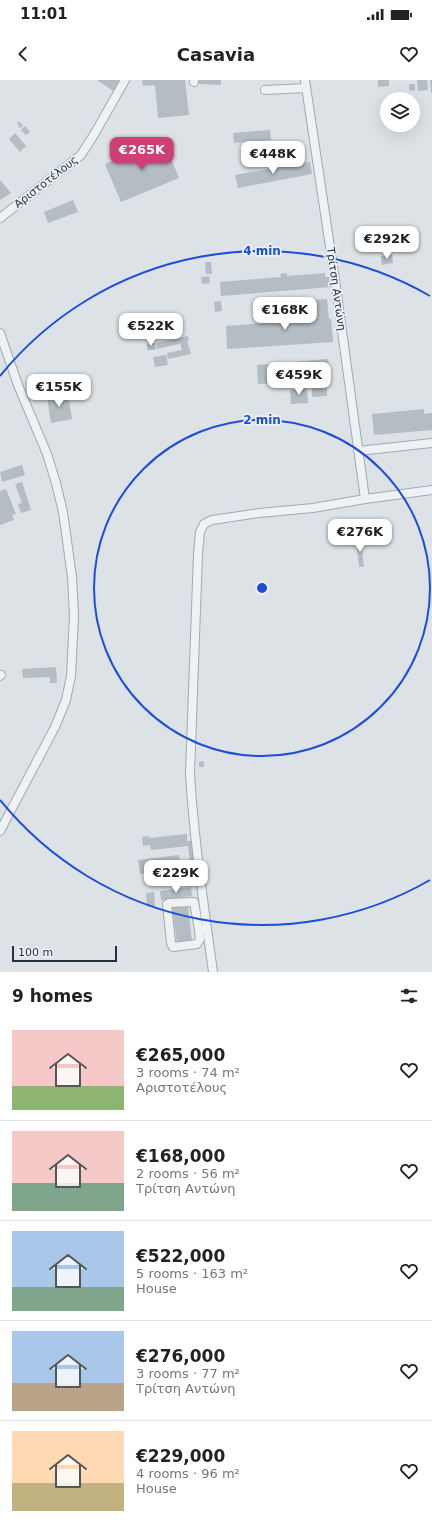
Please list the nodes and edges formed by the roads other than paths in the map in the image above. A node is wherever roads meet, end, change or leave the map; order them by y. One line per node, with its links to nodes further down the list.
1 (125, 80): 4 (street, Αριστοτέλους)
2 (306, 84): 3 (street); 7 (street, Τρίτση Αντώνη)
3 (265, 90)
4 (0, 218)
5 (0, 333): 10 (street)
6 (432, 443): 7 (street)
7 (358, 451): 9 (street, Τρίτση Αντώνη)
8 (432, 490): 9 (street)
9 (365, 499): 11 (street)
10 (0, 831)
11 (203, 930): 11 (street); 12 (street)
12 (213, 972)

